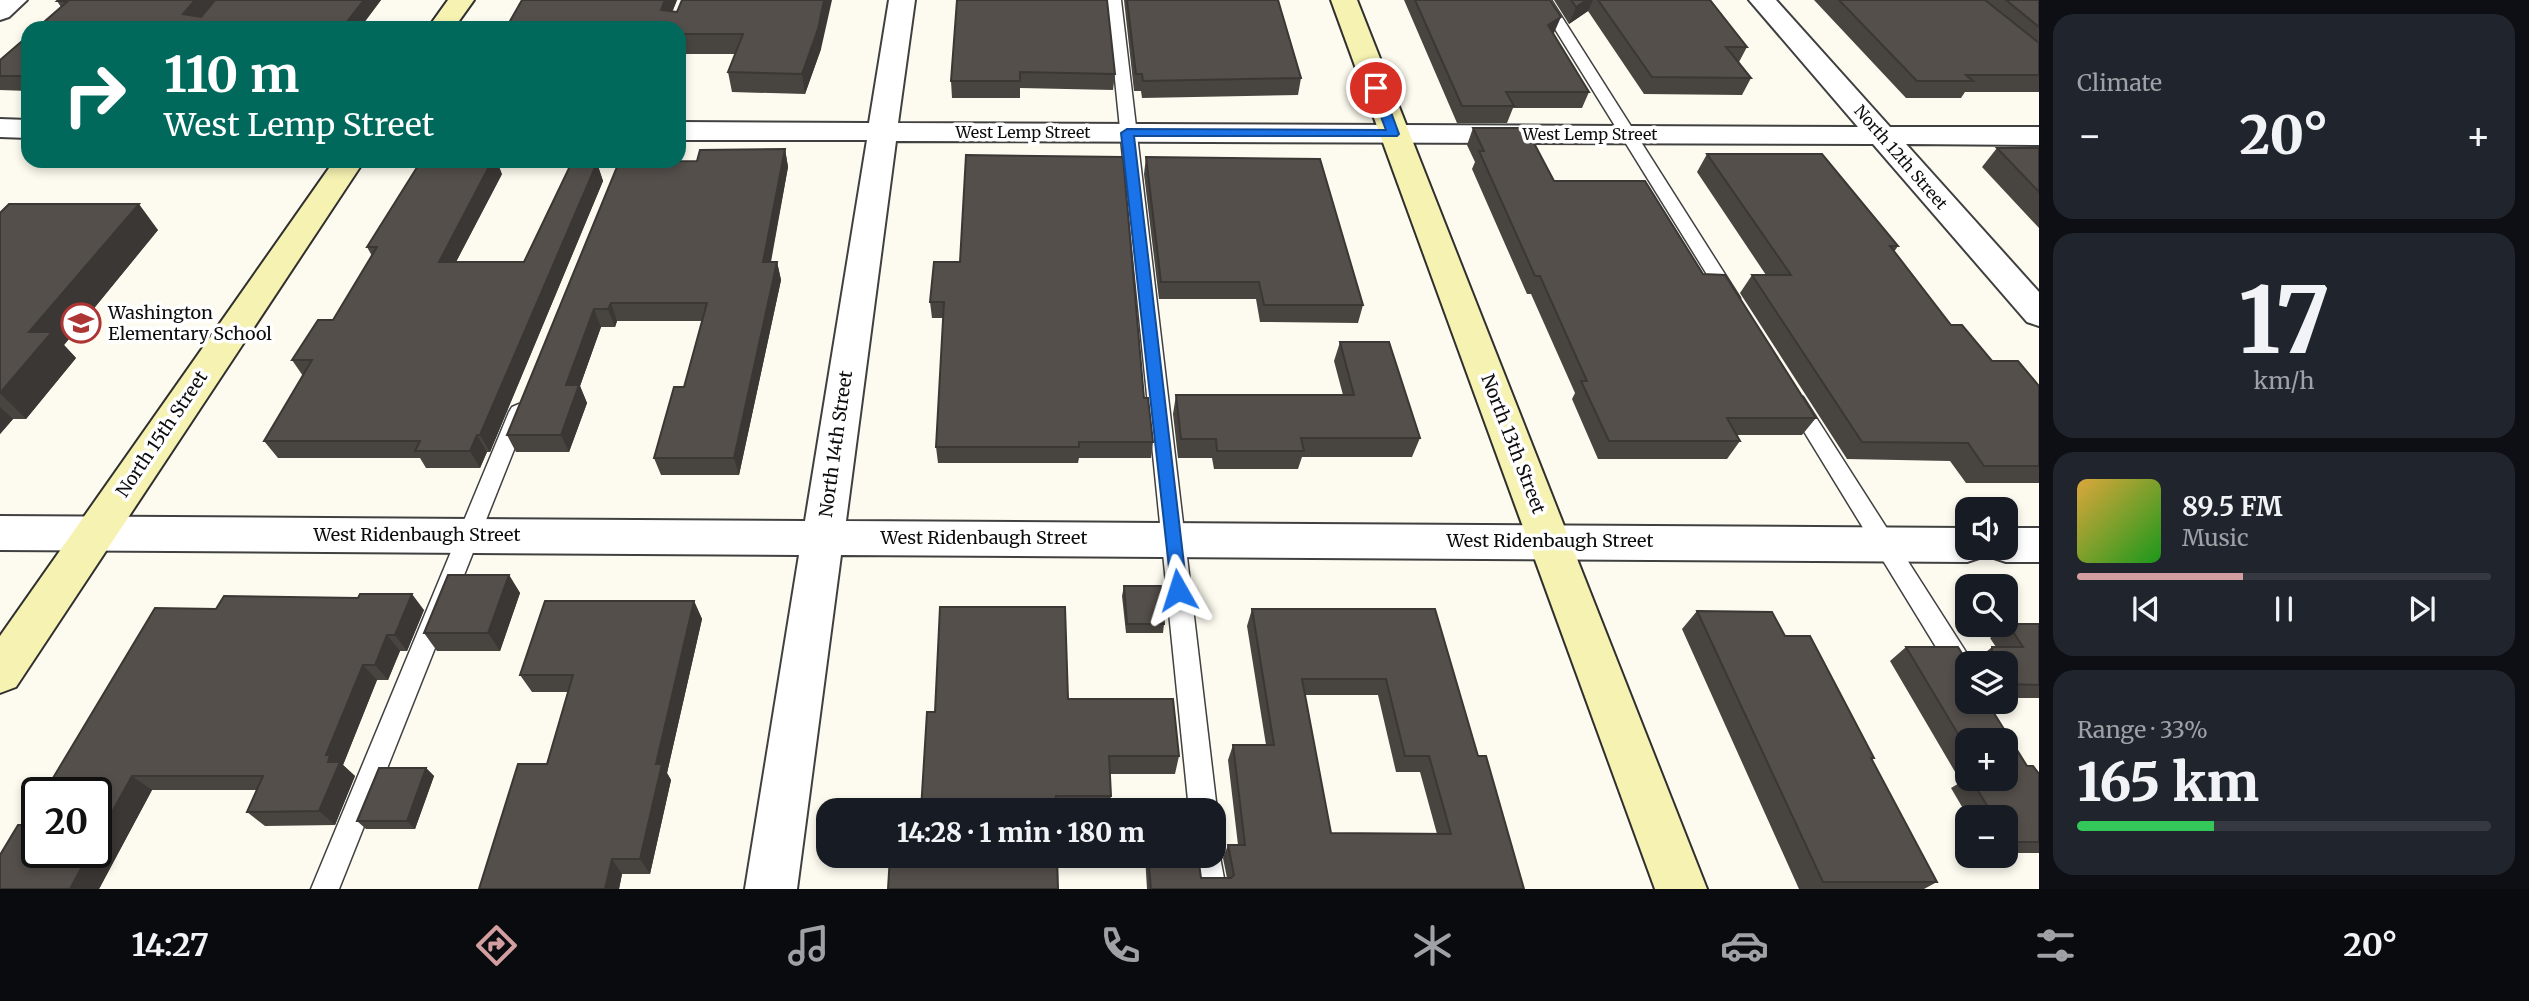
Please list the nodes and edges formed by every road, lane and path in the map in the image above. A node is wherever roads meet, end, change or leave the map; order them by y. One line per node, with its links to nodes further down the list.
1 (14, 0): 8 (street)
2 (461, 0): 9 (street)
3 (902, 0): 13 (street, North 14th Street)
4 (1114, 0): 14 (lane)
5 (1344, 0): 15 (street, North 13th Street)
6 (1544, 0): 16 (lane)
7 (1762, 0): 17 (street, North 12th Street)
8 (0, 12)
9 (446, 21)
10 (0, 128): 11 (street)
11 (21, 128)
12 (686, 131): 13 (street, West Lemp Street)
13 (882, 132): 14 (street, West Lemp Street); 27 (street, North 14th Street)
14 (1127, 133): 15 (street, West Lemp Street); 28 (lane)
15 (1393, 134): 16 (street, West Lemp Street); 29 (street, North 13th Street)
16 (1628, 135): 17 (street, West Lemp Street); 21 (lane)
17 (1881, 136): 18 (street, West Lemp Street); 20 (street, North 12th Street)
18 (2039, 136)
19 (344, 168): 25 (street, North 15th Street)
20 (2039, 314)
21 (1742, 316)
22 (1785, 385): 30 (lane)
23 (528, 390): 26 (lane)
24 (0, 533): 25 (street, West Ridenbaugh Street)
25 (95, 533): 26 (street, West Ridenbaugh Street); 35 (street, North 15th Street)
26 (468, 535): 27 (street, West Ridenbaugh Street); 38 (lane)
27 (822, 537): 28 (street, West Ridenbaugh Street); 39 (street, North 14th Street)
28 (1172, 538): 29 (street, West Ridenbaugh Street); 36 (lane)
29 (1550, 540): 30 (street, West Ridenbaugh Street); 41 (street, North 13th Street)
30 (1885, 544): 31 (street, West Ridenbaugh Street); 34 (lane)
31 (1955, 545)
32 (2018, 545): 33 (street)
33 (2039, 545)
34 (1955, 655)
35 (0, 673)
36 (1202, 798)
37 (1209, 868): 40 (lane)
38 (325, 889)
39 (771, 889)
40 (1212, 889)
41 (1681, 889)

